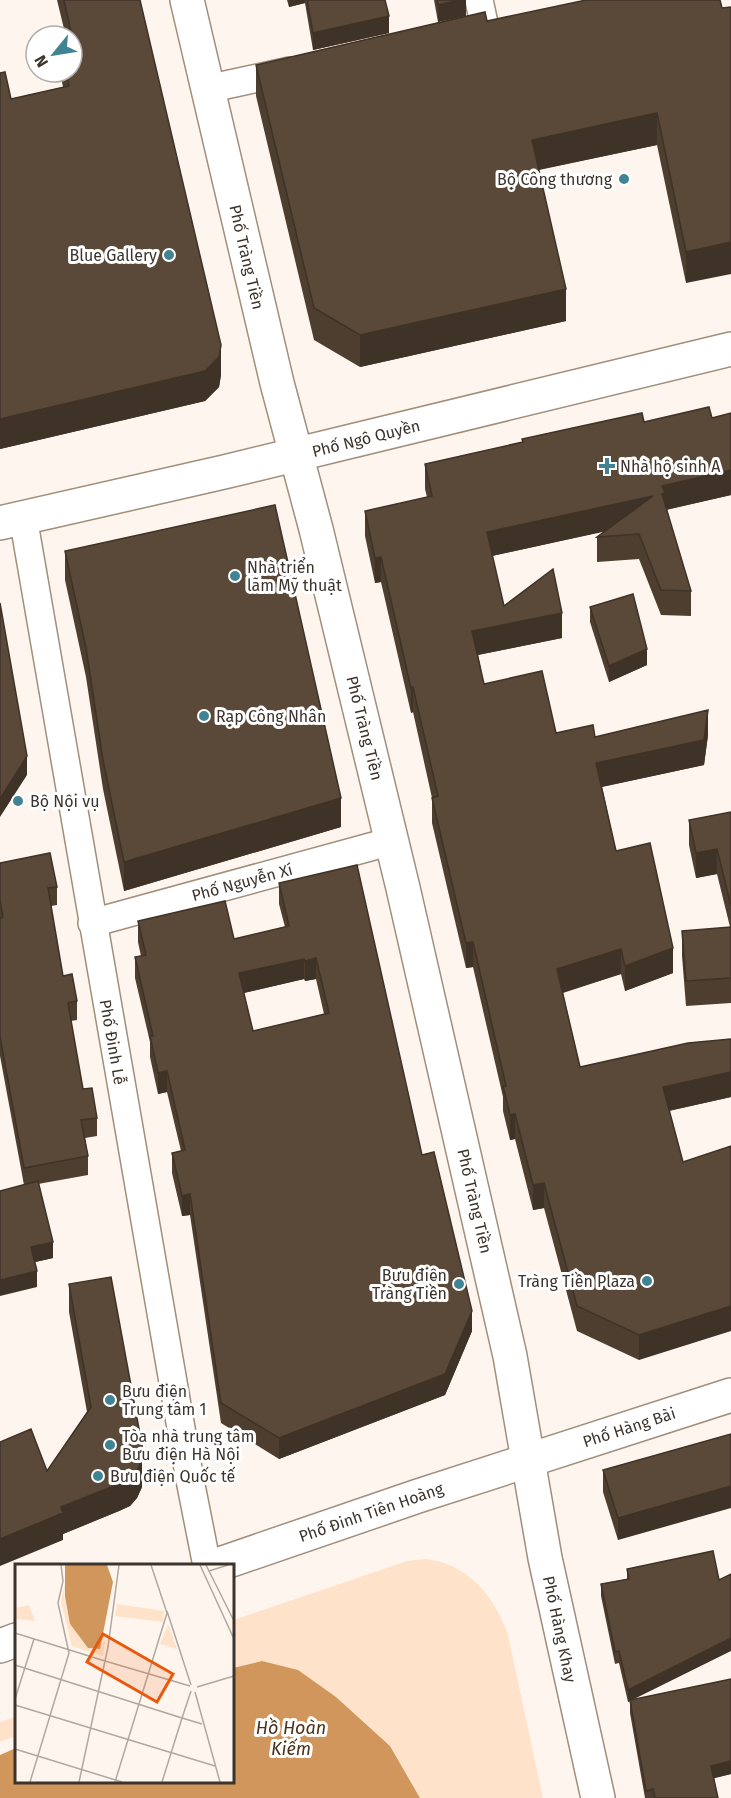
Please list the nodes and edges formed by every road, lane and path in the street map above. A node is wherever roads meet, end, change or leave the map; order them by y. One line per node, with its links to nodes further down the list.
1 (187, 0): 5 (street, Phố Tràng Tiền)
2 (479, 0): 3 (street)
3 (486, 28)
4 (317, 65): 5 (street)
5 (207, 89): 7 (street, Phố Tràng Tiền)
6 (731, 349): 7 (street, Phố Ngô Quyền)
7 (296, 454): 8 (street, Phố Ngô Quyền); 9 (street, Phố Tràng Tiền)
8 (11, 520): 10 (street, Phố Đinh Lễ)
9 (392, 842): 10 (street, Phố Nguyễn Xí); 12 (street, Phố Tràng Tiền)
10 (92, 923): 13 (street, Phố Đinh Lễ)
11 (731, 1395): 12 (street, Phố Hàng Bài)
12 (528, 1460): 14 (street, Phố Đinh Tiên Hoàng); 17 (street, Phố Hàng Khay)
13 (207, 1564)
14 (220, 1564)
15 (15, 1640): 16 (street)
16 (0, 1646)
17 (598, 1798)

